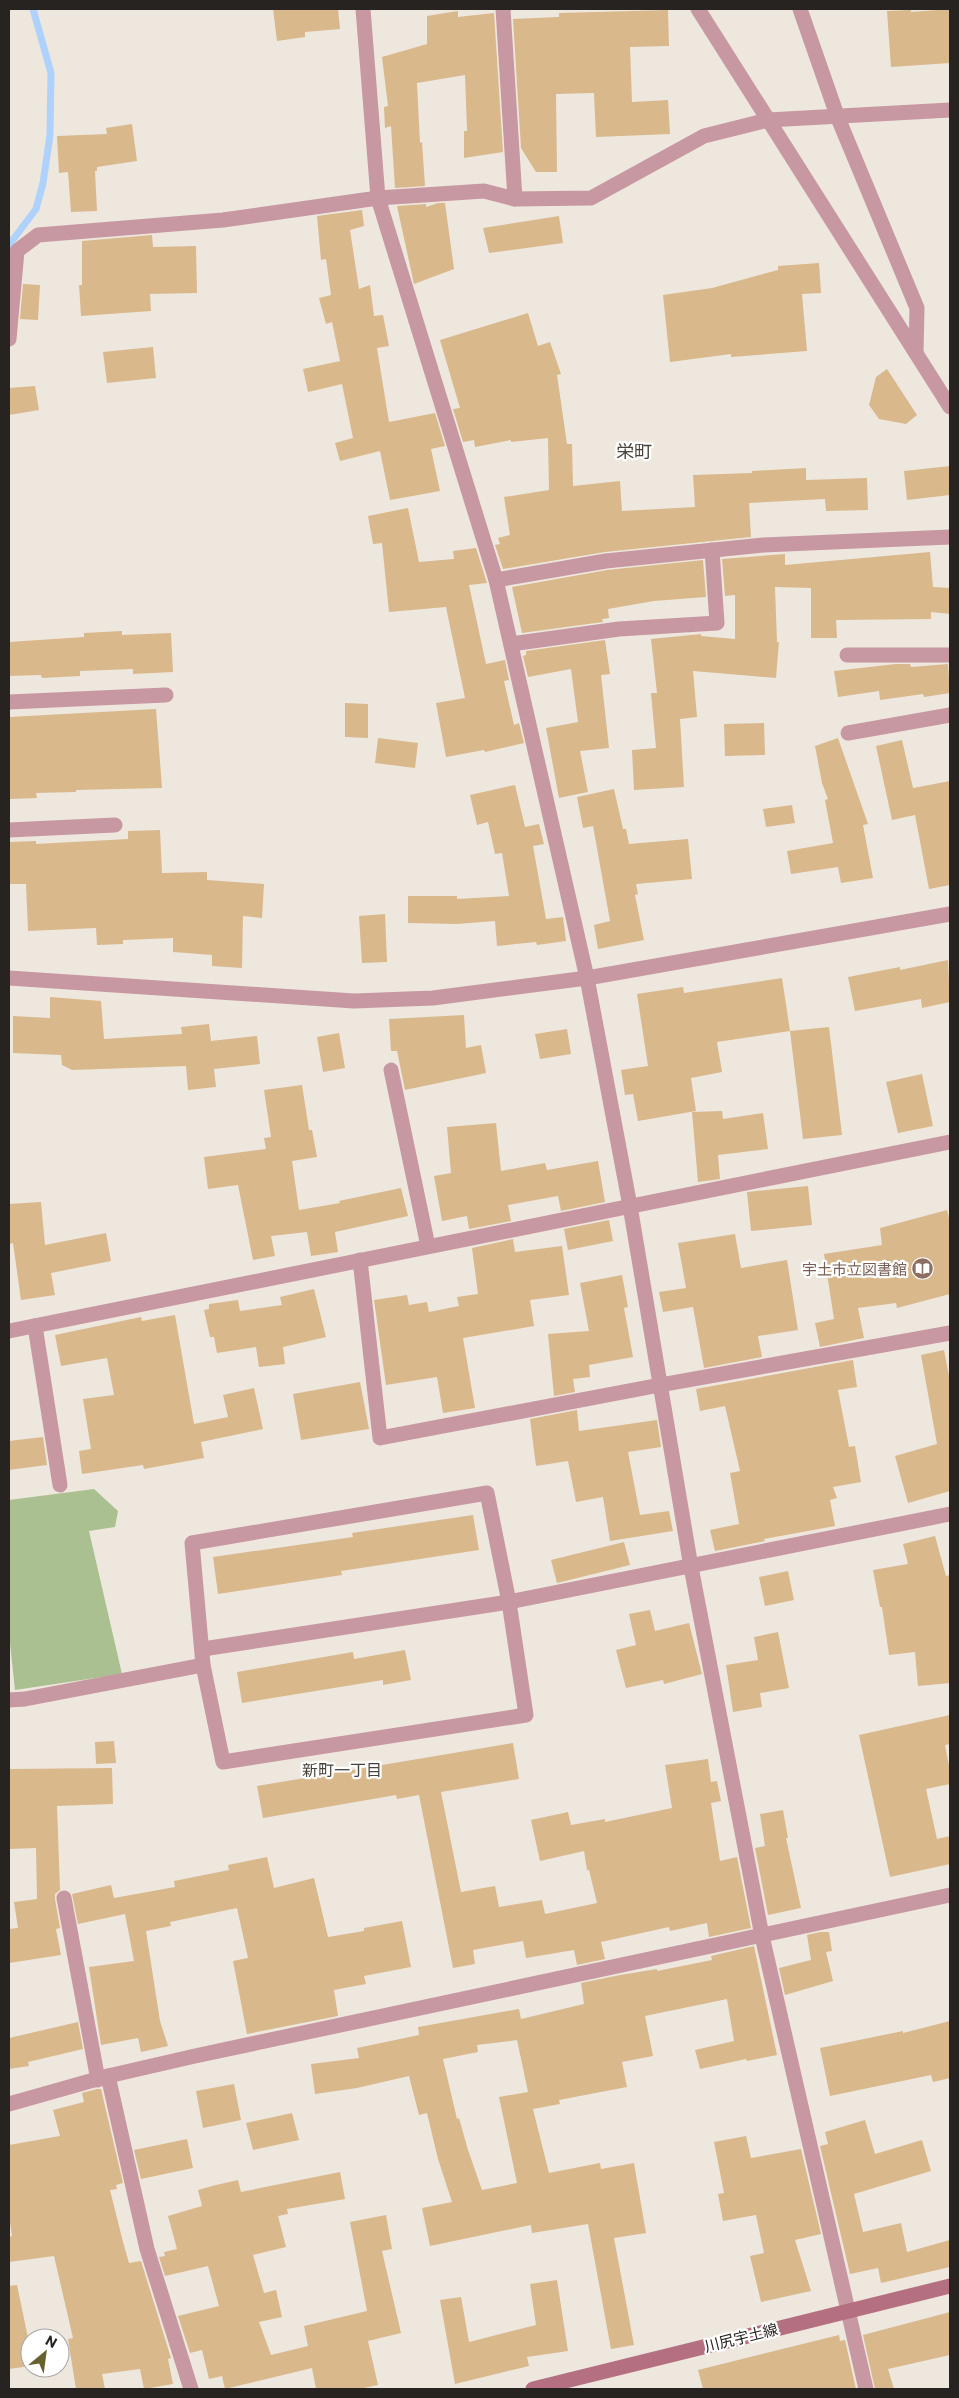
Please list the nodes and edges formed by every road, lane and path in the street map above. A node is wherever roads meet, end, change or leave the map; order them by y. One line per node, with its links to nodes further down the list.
1 (363, 9): 8 (street)
2 (503, 9): 9 (street)
3 (698, 9): 7 (street)
4 (800, 9): 6 (street)
5 (950, 110): 6 (street)
6 (838, 118): 7 (street); 11 (street)
7 (768, 120): 9 (street); 11 (street)
8 (378, 198): 9 (street); 10 (street); 15 (street)
9 (515, 199)
10 (9, 339)
11 (916, 353): 12 (street)
12 (950, 407)
13 (950, 537): 14 (street)
14 (712, 550): 15 (street); 16 (street)
15 (496, 580): 16 (street)
16 (511, 644): 27 (street)
17 (847, 655): 18 (street)
18 (950, 655)
19 (166, 695): 20 (street)
20 (9, 702)
21 (950, 715): 22 (street)
22 (848, 733)
23 (115, 825): 24 (street)
24 (9, 830)
25 (950, 914): 27 (street)
26 (9, 978): 27 (street)
27 (587, 978): 30 (street)
28 (391, 1070): 31 (street)
29 (950, 1142): 30 (street)
30 (630, 1206): 31 (street); 36 (street)
31 (428, 1246): 32 (street)
32 (360, 1260): 33 (street); 36 (street)
33 (35, 1326): 34 (street); 37 (street)
34 (9, 1331)
35 (950, 1334): 36 (street)
36 (660, 1385): 39 (street)
37 (60, 1484)
38 (950, 1514): 39 (street)
39 (691, 1567): 40 (street); 46 (street)
40 (510, 1602): 41 (street); 41 (street); 42 (street)
41 (203, 1649): 42 (street)
42 (203, 1665): 43 (street)
43 (9, 1700)
44 (950, 1895): 46 (street)
45 (64, 1898): 47 (street)
46 (762, 1936): 47 (street); 50 (street)
47 (103, 2078): 48 (street); 51 (street)
48 (9, 2104)
49 (950, 2286): 50 (main road, 川尻宇土線)
50 (846, 2311): 52 (main road, 川尻宇土線); 53 (street)
51 (191, 2389)
52 (534, 2389)
53 (866, 2389)

